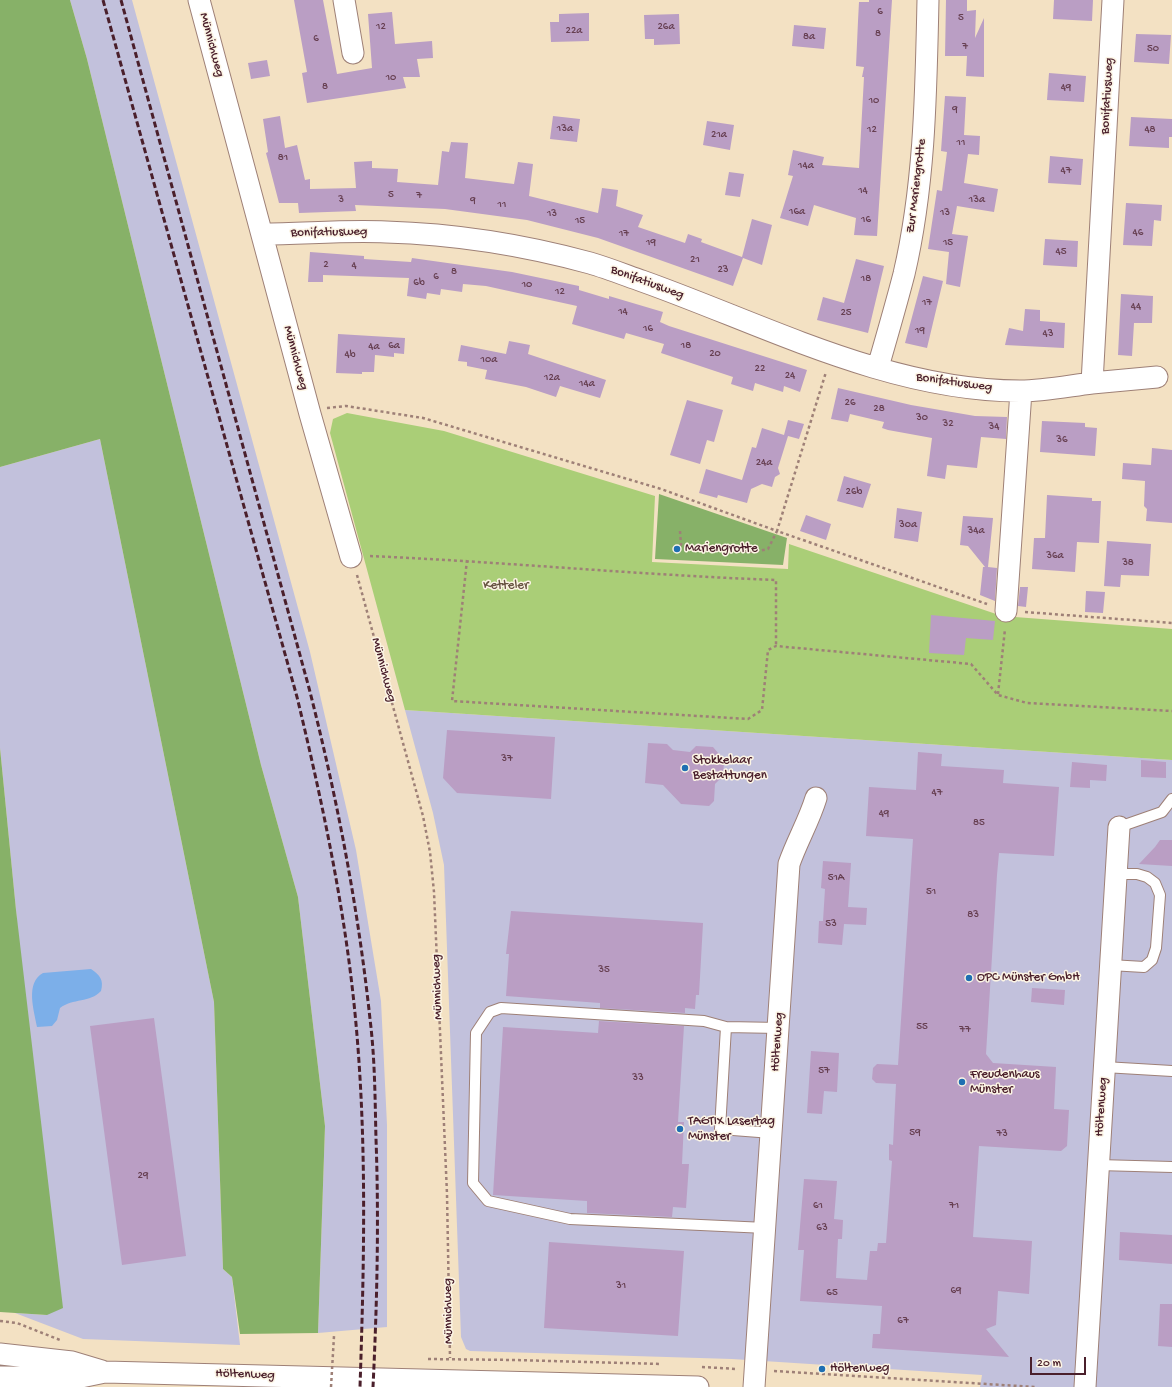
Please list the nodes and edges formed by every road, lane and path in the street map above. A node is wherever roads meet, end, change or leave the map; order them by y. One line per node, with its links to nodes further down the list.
1 (199, 0): 6 (street, Münnichweg)
2 (344, 0): 5 (street)
3 (928, 0): 8 (street, Zur Mariengrotte)
4 (1113, 0): 10 (street, Bonifatiusweg)
5 (353, 53)
6 (262, 234): 7 (street, Bonifatiusweg); 12 (street, Münnichweg)
7 (832, 353): 8 (street, Bonifatiusweg); 14 (path)
8 (878, 367): 11 (street, Bonifatiusweg)
9 (1157, 377): 10 (street, Bonifatiusweg)
10 (1092, 383): 11 (street, Bonifatiusweg)
11 (1021, 391): 17 (street)
12 (310, 414): 14 (path); 15 (street, Münnichweg)
13 (680, 531): 14 (path)
14 (777, 531): 17 (path)
15 (350, 557): 16 (path); 37 (path, Münnichweg)
16 (466, 560): 19 (path); 19 (path)
17 (1006, 610): 18 (path); 20 (path)
18 (1172, 623)
19 (776, 646): 20 (path)
20 (998, 695): 21 (path)
21 (1172, 711)
22 (816, 798): 28 (street, Höltenweg)
23 (1172, 799): 24 (lane)
24 (1119, 827): 25 (street, Höltenweg)
25 (1116, 874): 26 (street, Höltenweg); 26 (lane)
26 (1110, 965): 29 (street, Höltenweg)
27 (726, 1027): 28 (lane); 31 (lane); 34 (lane)
28 (778, 1028): 31 (street, Höltenweg)
29 (1104, 1067): 30 (lane); 32 (street, Höltenweg)
30 (1172, 1071)
31 (772, 1133): 34 (street, Höltenweg)
32 (1098, 1166): 33 (lane); 43 (street, Höltenweg)
33 (1172, 1167)
34 (766, 1228): 42 (street, Höltenweg)
35 (334, 1336): 40 (path, bridge)
36 (0, 1354): 38 (street, Höltenweg)
37 (450, 1358)
38 (105, 1372): 39 (street, Höltenweg); 41 (street, Höltenweg)
39 (0, 1377)
40 (331, 1387)
41 (698, 1387)
42 (754, 1387)
43 (1085, 1387)

